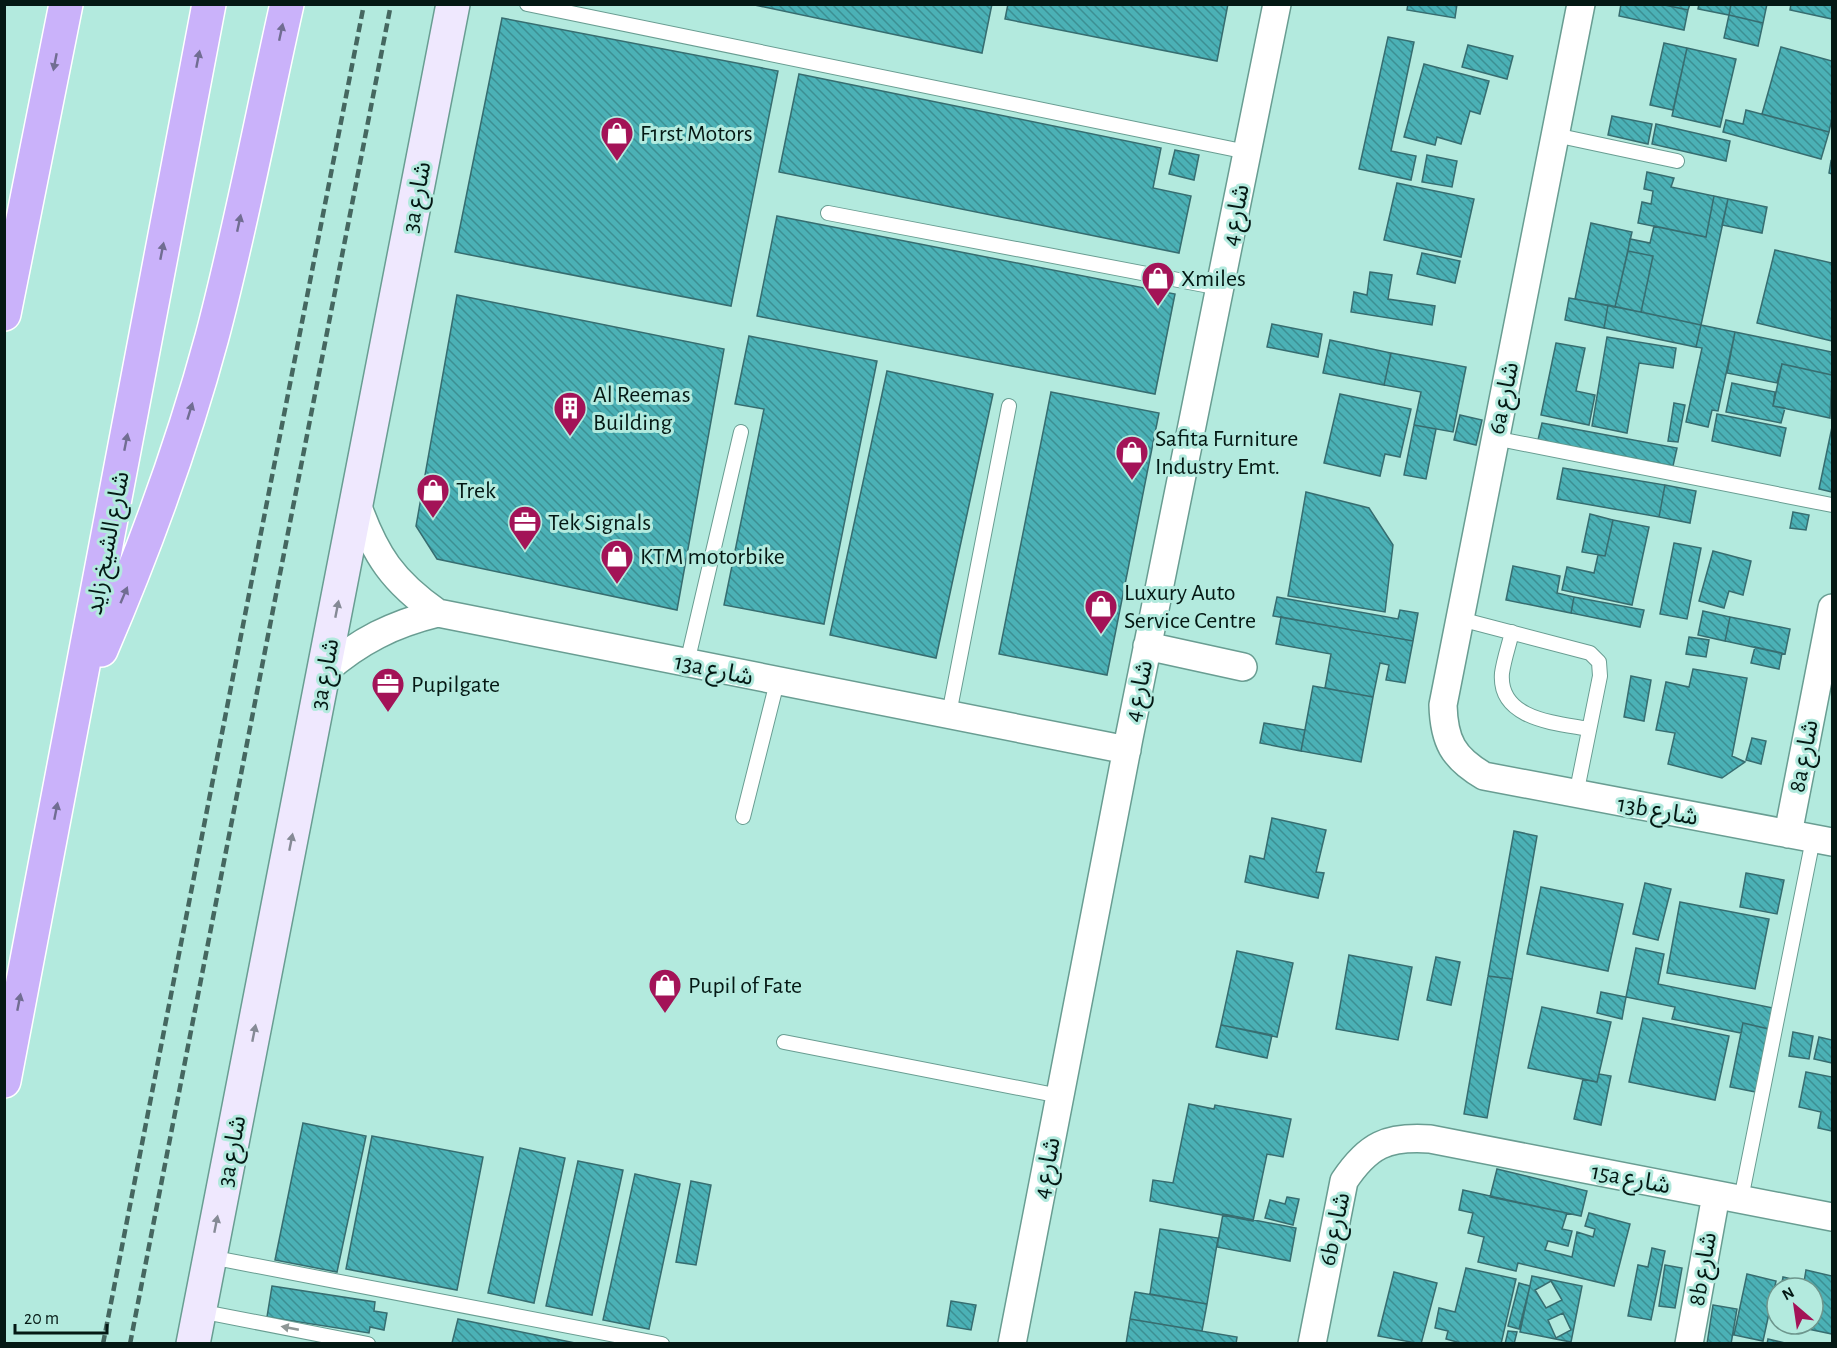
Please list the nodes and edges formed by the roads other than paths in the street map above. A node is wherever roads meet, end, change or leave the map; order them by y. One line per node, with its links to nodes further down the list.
1 (66, 4): 13 (highway, one-way to 13)
2 (209, 4): 28 (highway, شارع الشيخ زايد, one-way to 2)
3 (287, 4): 28 (highway, one-way to 3)
4 (453, 4): 17 (street, 3a شارع)
5 (527, 4): 9 (lane)
6 (1277, 4): 9 (street, شارع 4)
7 (1581, 4): 8 (street, 6a شارع)
8 (1556, 135): 10 (lane); 16 (street, 6a شارع)
9 (1248, 152): 12 (street, شارع 4)
10 (1677, 161)
11 (828, 213): 12 (lane)
12 (1220, 288): 23 (street, شارع 4)
13 (4, 314)
14 (1009, 406): 29 (lane)
15 (741, 432): 24 (lane)
16 (1494, 438): 18 (lane); 21 (street, 6a شارع)
17 (357, 504): 20 (street, 13a شارع); 26 (street, 3a شارع, one-way to 17)
18 (1833, 505)
19 (1833, 608): 35 (street, 8a شارع)
20 (438, 613): 24 (street, 13a شارع); 26 (street)
21 (1460, 619): 22 (lane); 32 (street, 6a شارع)
22 (1512, 632): 30 (lane); 30 (lane)
23 (1148, 646): 25 (street); 31 (street, شارع 4)
24 (687, 663): 27 (street, 13a شارع)
25 (1243, 667)
26 (325, 671): 42 (street, 3a شارع, one-way to 26)
27 (777, 682): 29 (street, 13a شارع); 34 (lane)
28 (76, 706): 37 (highway, شارع الشيخ زايد, one-way to 28)
29 (949, 714): 31 (street, 13a شارع)
30 (1589, 729): 33 (lane)
31 (1126, 750): 38 (street, شارع 4)
32 (1484, 776): 33 (street, 13b شارع)
33 (1576, 795): 35 (street, 13b شارع)
34 (743, 817)
35 (1811, 838): 40 (lane)
36 (784, 1042): 38 (lane)
37 (4, 1080)
38 (1060, 1096): 47 (street, شارع 4)
39 (1430, 1139): 40 (street, 15a شارع); 48 (street, 6b شارع)
40 (1728, 1197): 41 (street, 15a شارع); 49 (street, 8b شارع)
41 (1833, 1217)
42 (210, 1257): 43 (street, 3a شارع); 46 (lane)
43 (199, 1311): 44 (street, 3a شارع); 45 (lane, one-way to 43)
44 (193, 1344)
45 (368, 1344)
46 (662, 1344)
47 (1012, 1344)
48 (1311, 1344)
49 (1689, 1344)

